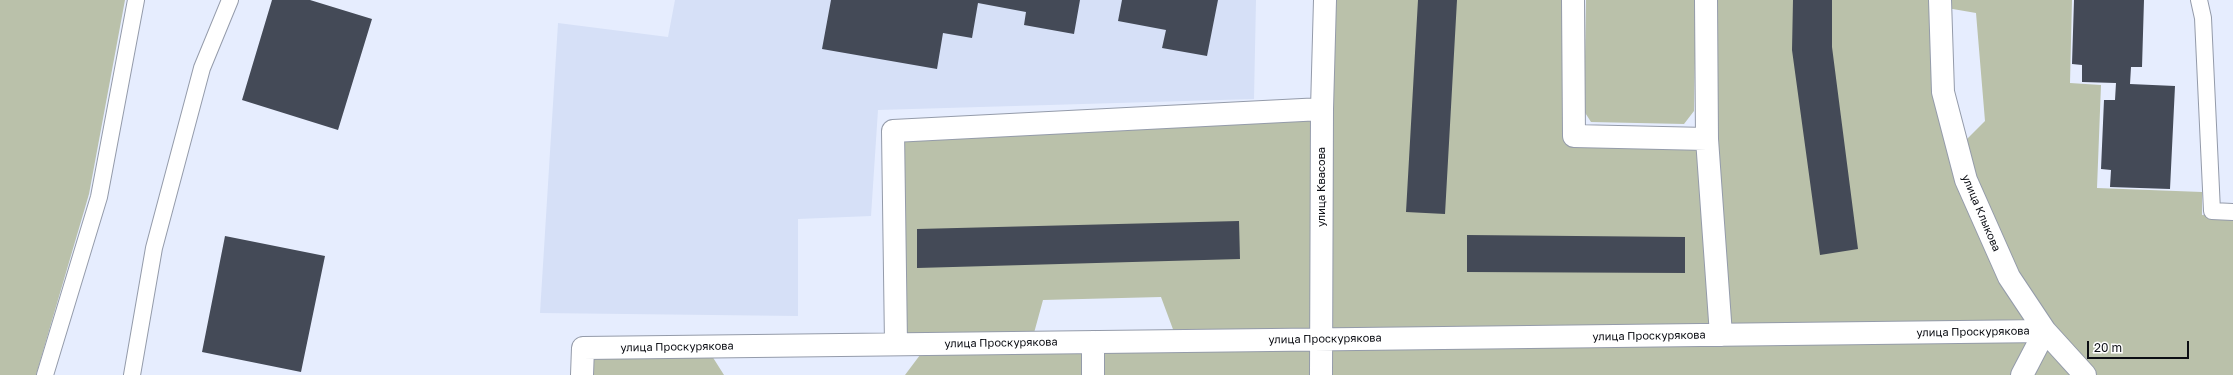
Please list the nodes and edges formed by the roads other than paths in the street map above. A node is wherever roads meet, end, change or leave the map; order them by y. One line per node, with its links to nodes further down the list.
1 (136, 0): 16 (lane)
2 (230, 0): 17 (lane)
3 (1325, 0): 8 (street, улица Квасова)
4 (1573, 0): 9 (street)
5 (1706, 0): 9 (street)
6 (1940, 0): 11 (street, улица Клыкова)
7 (2199, 0): 10 (lane)
8 (1322, 109): 13 (street, улица Квасова); 15 (street)
9 (1707, 139): 12 (street)
10 (2233, 212)
11 (2045, 331): 12 (street, улица Проскурякова); 21 (street, улица Проскурякова); 22 (street, улица Клыкова)
12 (1721, 335): 13 (street, улица Проскурякова)
13 (1321, 339): 14 (street, улица Проскурякова); 20 (street, улица Квасова)
14 (1093, 342): 15 (street, улица Проскурякова); 19 (street)
15 (896, 344): 18 (street, улица Проскурякова)
16 (45, 375)
17 (132, 375)
18 (582, 375)
19 (1093, 375)
20 (1321, 375)
21 (2022, 375)
22 (2085, 375)

